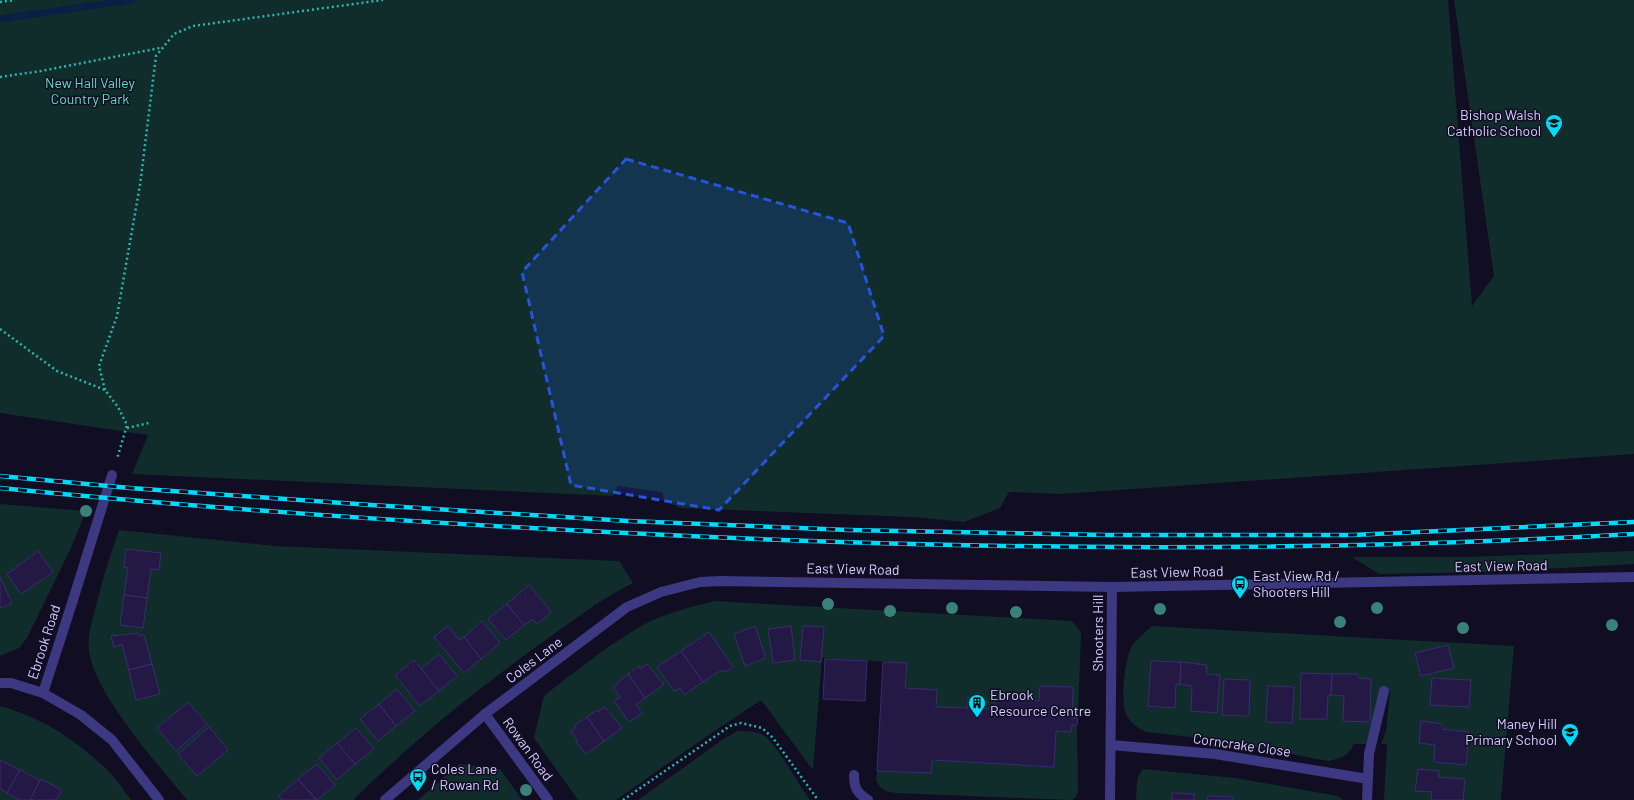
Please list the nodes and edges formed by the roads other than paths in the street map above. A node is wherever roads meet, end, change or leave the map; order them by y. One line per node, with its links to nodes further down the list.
1 (112, 475): 7 (street, Ebrook Road)
2 (1634, 577): 4 (street, East View Road)
3 (720, 581): 4 (street, East View Road); 8 (street, Coles Lane)
4 (1112, 587): 9 (street, Shooters Hill)
5 (0, 683): 7 (street, Ebrook Road)
6 (1384, 691): 11 (street)
7 (42, 693): 12 (street, Ebrook Road)
8 (485, 714): 13 (street, Coles Lane); 14 (street, Rowan Road)
9 (1111, 745): 11 (street, Corncrake Close); 16 (street, Shooters Hill)
10 (854, 775): 15 (street)
11 (1368, 779): 17 (street)
12 (159, 800)
13 (385, 800)
14 (548, 800)
15 (868, 800)
16 (1110, 800)
17 (1367, 800)

